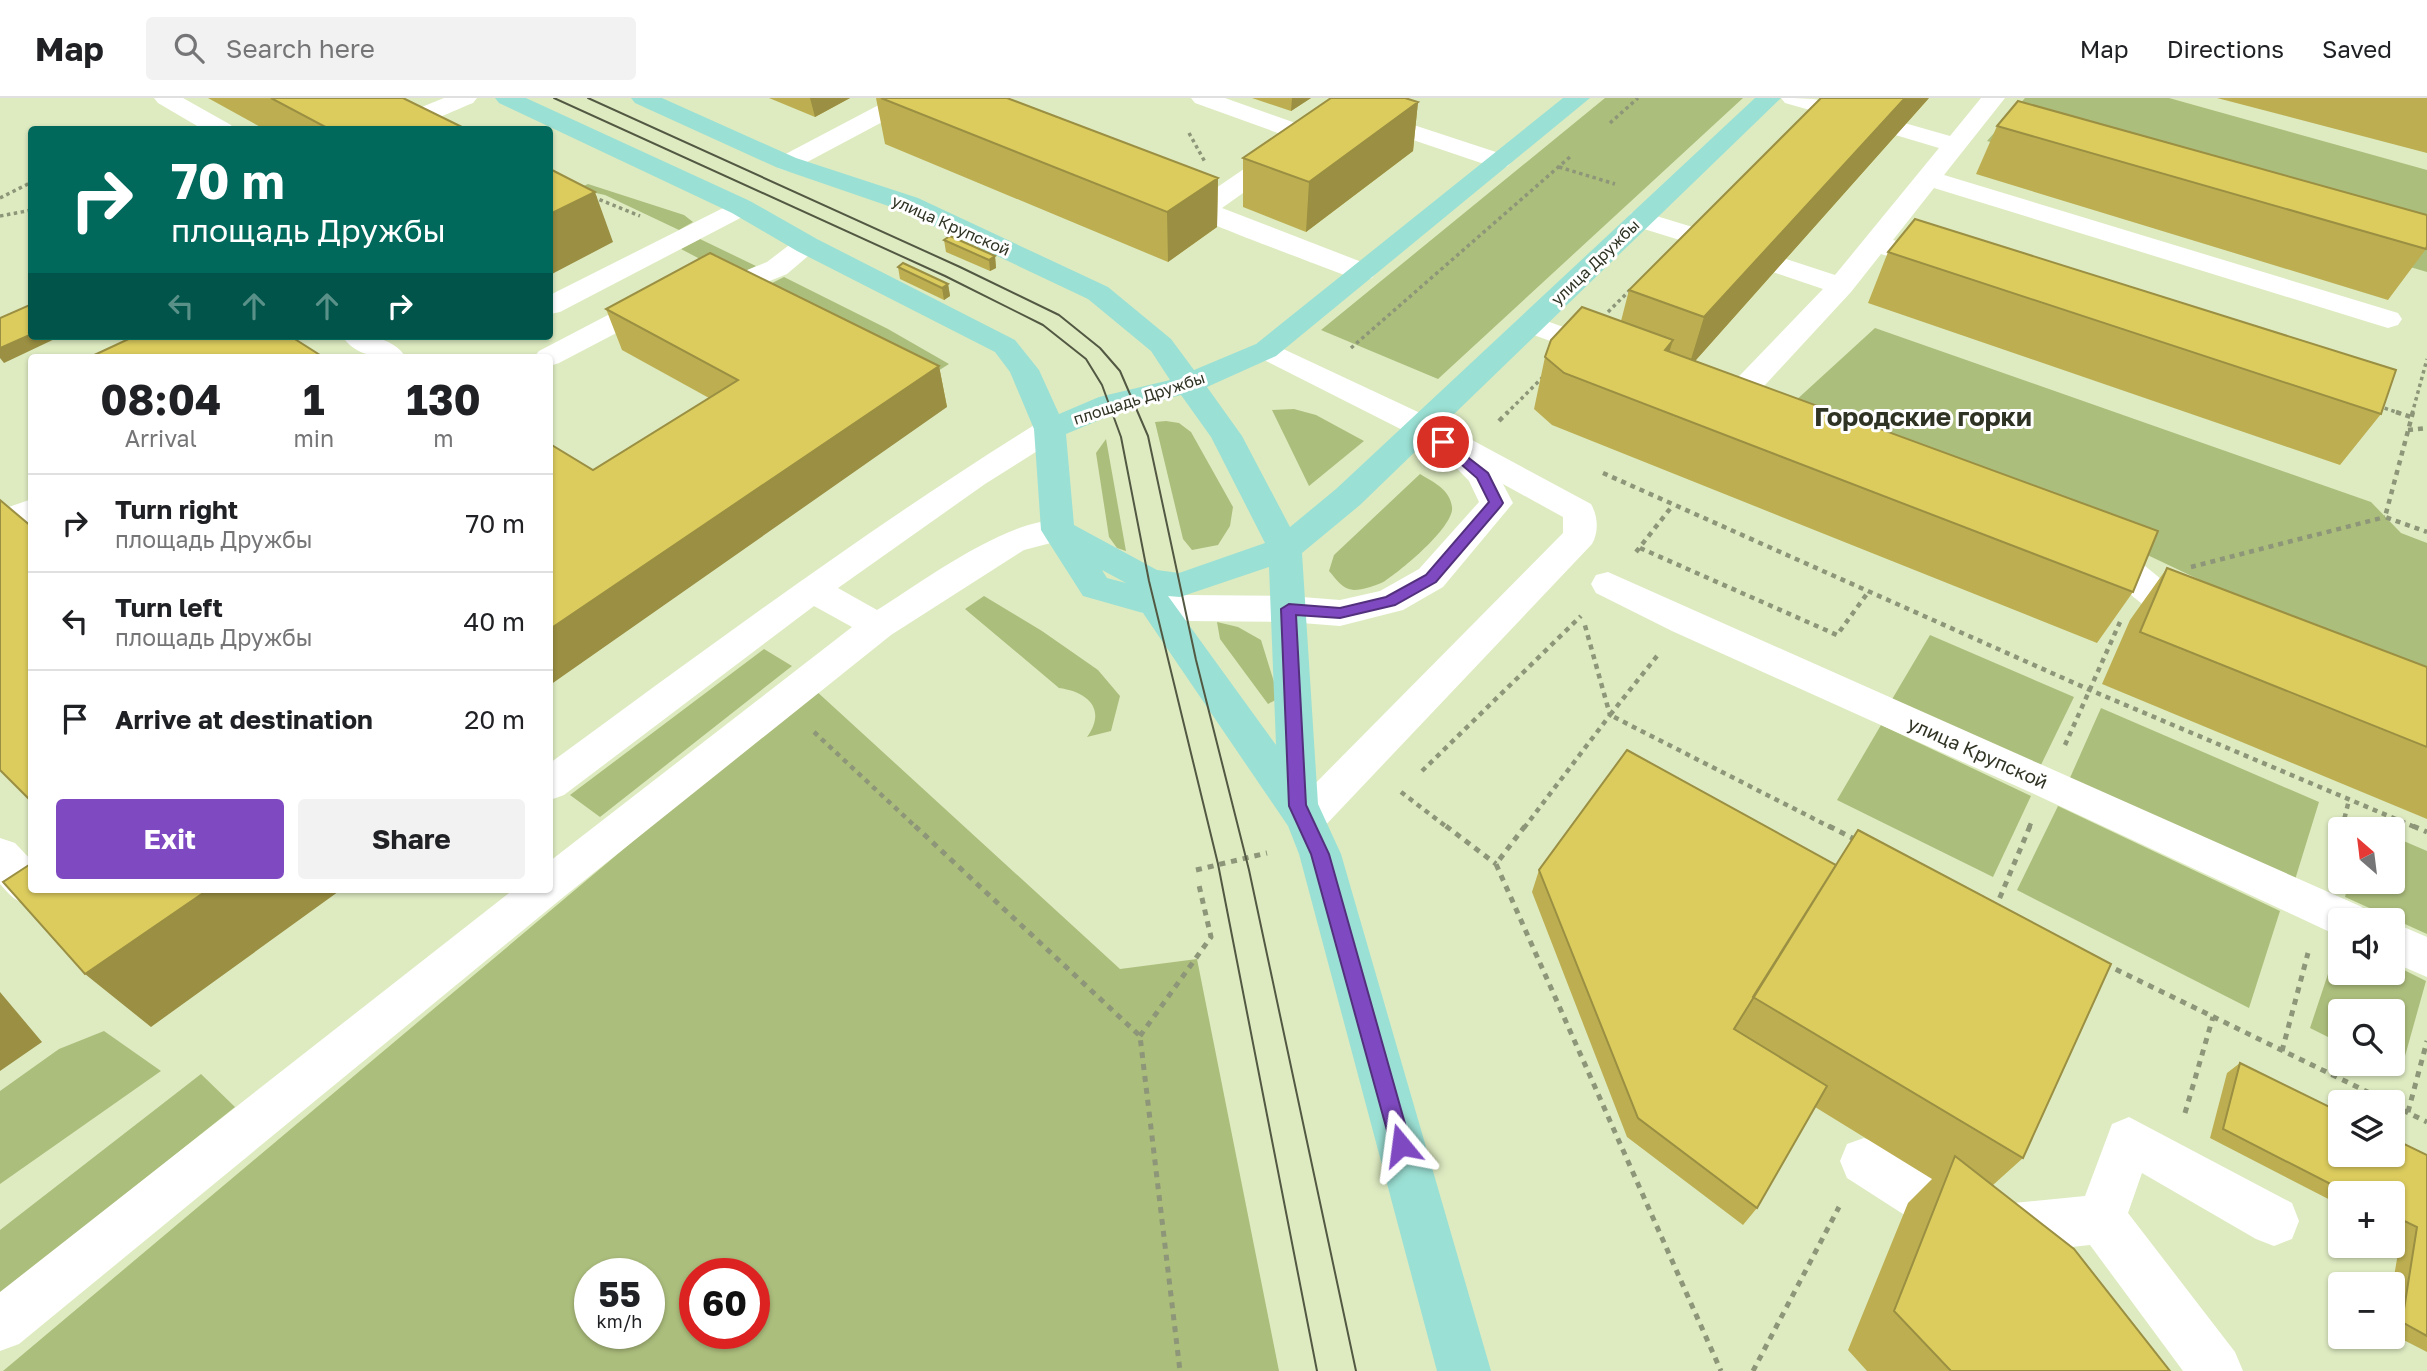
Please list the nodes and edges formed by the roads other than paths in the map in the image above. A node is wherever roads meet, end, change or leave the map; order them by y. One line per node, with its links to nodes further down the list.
1 (166, 98): 14 (street)
2 (466, 98): 12 (street)
3 (507, 98): 21 (main road)
4 (643, 98): 18 (main road, улица Крупской)
5 (1203, 98): 13 (street)
6 (1578, 98): 17 (main road)
7 (1769, 98): 23 (main road, улица Дружбы)
8 (1793, 98): 11 (street)
9 (1993, 98): 16 (street)
10 (918, 100): 18 (street)
11 (1838, 111)
12 (370, 119)
13 (1325, 125): 17 (street); 22 (street)
14 (215, 126)
15 (1901, 130): 16 (street)
16 (1955, 145): 19 (street)
17 (1499, 161): 28 (main road)
18 (787, 163): 35 (main road, улица Крупской)
19 (1928, 178): 25 (street); 32 (street)
20 (1141, 186): 22 (street)
21 (741, 207): 26 (main road); 31 (street)
22 (1202, 210): 28 (street)
23 (1640, 219): 24 (street); 33 (main road, улица Дружбы)
24 (1712, 242)
25 (1876, 243): 29 (street); 30 (street)
26 (807, 245): 38 (street); 43 (main road)
27 (1780, 265): 30 (street)
28 (1362, 272): 36 (main road)
29 (1969, 273)
30 (1841, 286): 41 (street)
31 (553, 304)
32 (2388, 319)
33 (1530, 324): 39 (street); 42 (main road, улица Дружбы)
34 (363, 340): 37 (street)
35 (1161, 345): 36 (main road); 40 (main road, улица Крупской)
36 (1266, 350): 40 (main road, площадь Дружбы); 42 (street)
37 (386, 354)
38 (553, 355)
39 (1630, 362)
40 (1189, 384): 43 (main road, площадь Дружбы); 48 (main road, улица Крупской)
41 (1731, 403)
42 (1422, 426): 48 (main road); 52 (street); 56 (street)
43 (1050, 429): 46 (main road); 50 (street)
44 (28, 512): 45 (street)
45 (0, 522)
46 (1058, 530): 48 (main road); 51 (main road); 53 (street)
47 (2070, 533): 54 (street)
48 (1285, 549): 52 (main road)
49 (1608, 584): 61 (street, улица Крупской)
50 (813, 589): 53 (street); 55 (street)
51 (1155, 604): 52 (street); 56 (main road)
52 (1289, 609): 56 (main road)
53 (878, 626): 58 (street)
54 (2227, 632)
55 (553, 782)
56 (1302, 812): 68 (main road)
57 (0, 855): 59 (street)
58 (553, 883)
59 (28, 886)
60 (540, 893): 67 (street)
61 (2328, 911)
62 (2405, 948): 63 (street)
63 (2427, 958)
64 (1864, 1161): 65 (street)
65 (2101, 1219): 66 (street); 69 (street)
66 (2274, 1221)
67 (0, 1325)
68 (1464, 1371)
69 (2216, 1371)

